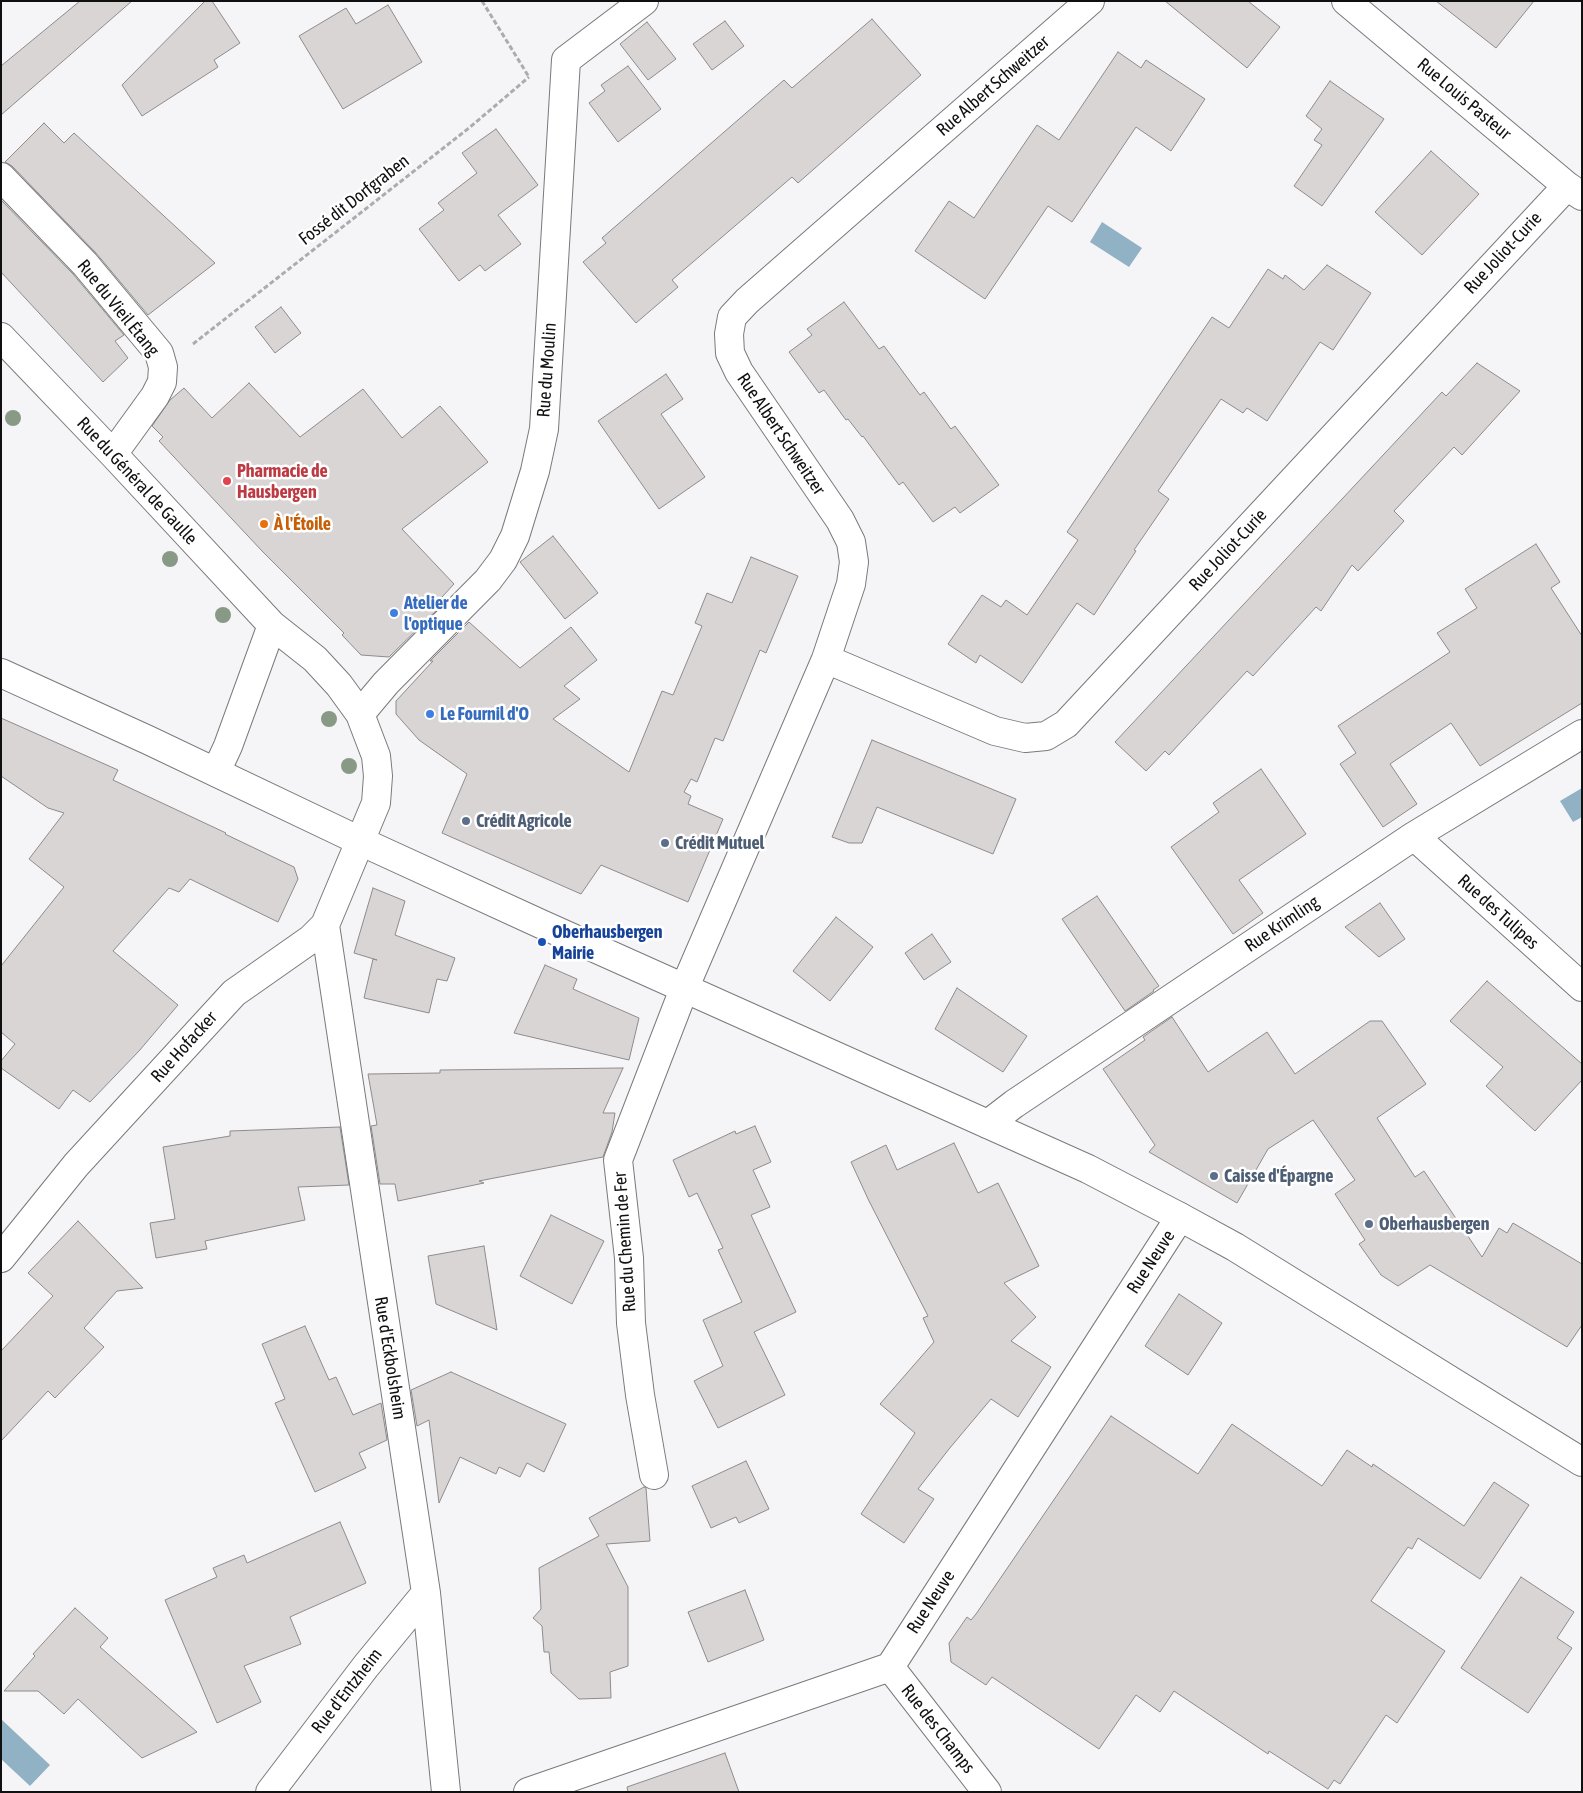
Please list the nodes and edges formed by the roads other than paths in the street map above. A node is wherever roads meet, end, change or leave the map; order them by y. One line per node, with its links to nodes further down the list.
1 (644, 1): 11 (street, Rue du Moulin)
2 (1090, 1): 9 (street, Rue Albert Schweitzer)
3 (1351, 3): 5 (street, Rue Louis Pasteur)
4 (1, 177): 7 (street, Rue du Vieil Étang)
5 (1574, 191): 9 (street, Rue Joliot-Curie)
6 (1, 337): 7 (street, Rue du Général de Gaulle)
7 (113, 454): 8 (street, Rue du Général de Gaulle)
8 (272, 625): 11 (street, Rue du Général de Gaulle); 13 (street)
9 (826, 659): 18 (street, Rue Albert Schweitzer)
10 (1, 674): 13 (street)
11 (360, 714): 15 (street, Rue du Général de Gaulle)
12 (1582, 734): 14 (street, Rue Krimling)
13 (216, 772): 15 (street)
14 (1414, 836): 17 (street, Rue des Tulipes); 19 (street, Rue Krimling)
15 (360, 841): 16 (street, Rue Hofacker); 18 (street)
16 (325, 925): 21 (street, Rue Hofacker); 24 (street, Rue d'Eckbolsheim)
17 (1582, 987)
18 (684, 989): 19 (street); 23 (street, Rue du Chemin de Fer)
19 (988, 1124): 20 (street)
20 (1180, 1216): 22 (street); 25 (street, Rue Neuve)
21 (1, 1258)
22 (1582, 1462)
23 (654, 1475)
24 (426, 1593): 26 (street, Rue d'Entzheim); 27 (street, Rue d'Eckbolsheim)
25 (890, 1667): 28 (street); 29 (street, Rue des Champs)
26 (270, 1792)
27 (446, 1792)
28 (528, 1792)
29 (987, 1792)

